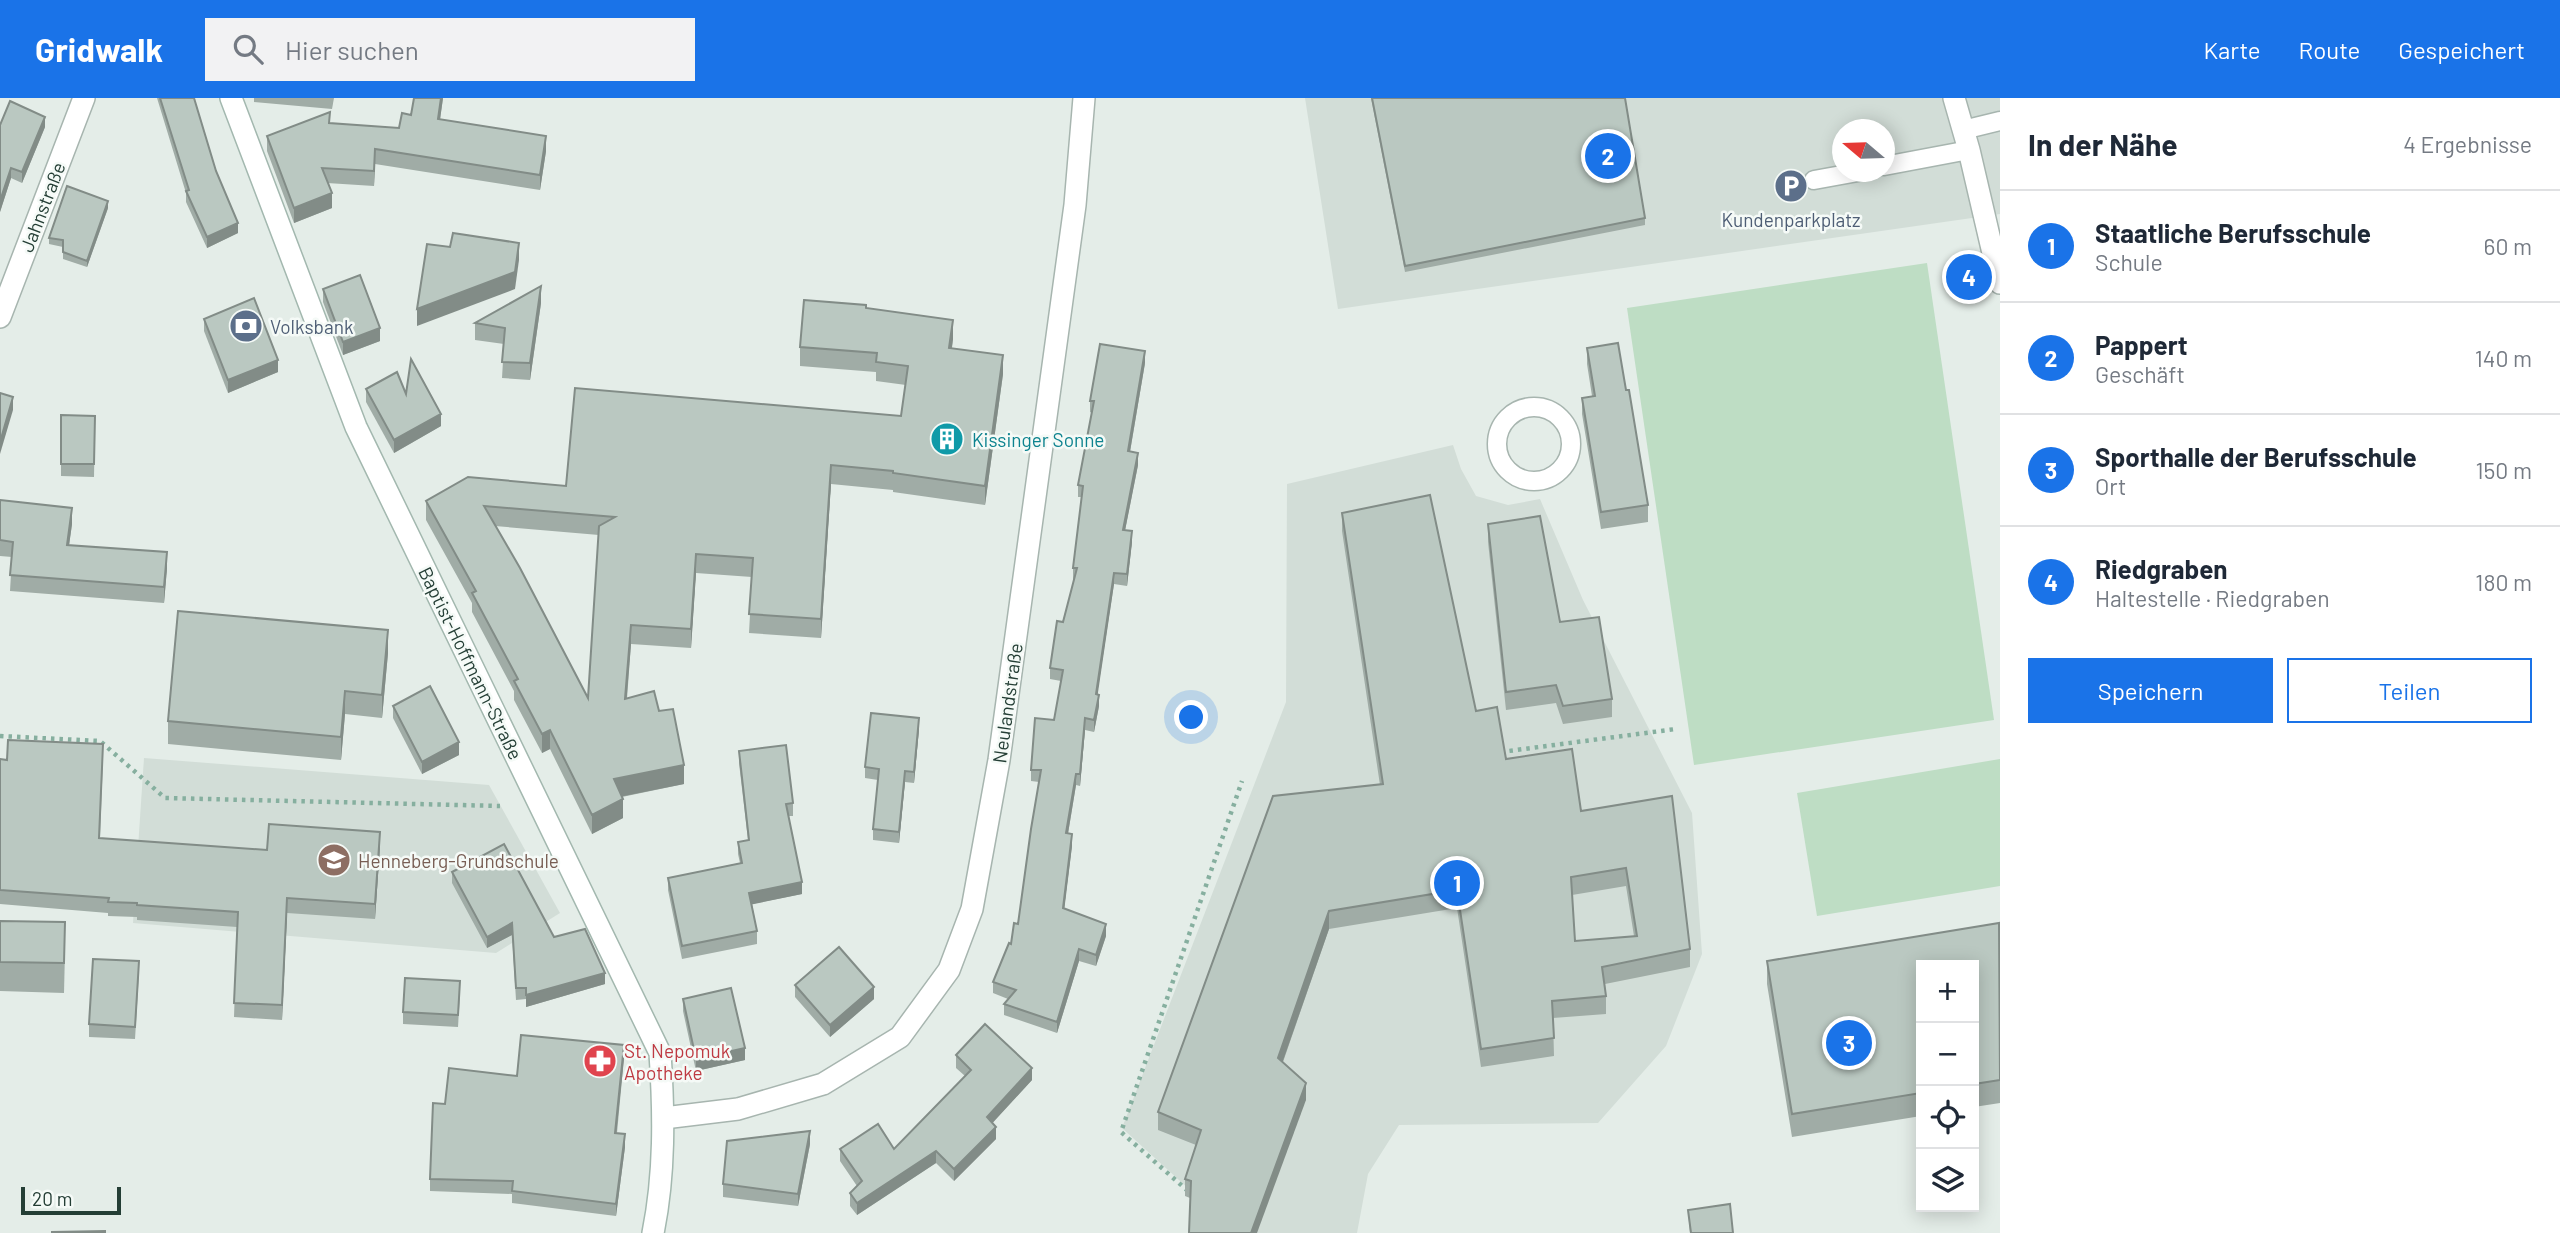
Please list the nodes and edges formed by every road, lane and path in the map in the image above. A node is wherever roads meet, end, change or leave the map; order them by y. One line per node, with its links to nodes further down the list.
1 (84, 98): 11 (street, Jahnstraße)
2 (231, 98): 18 (street, Baptist-Hoffmann-Straße)
3 (1084, 98): 18 (street, Neulandstraße)
4 (1954, 98): 6 (street)
5 (2000, 121): 6 (lane)
6 (1966, 140): 7 (lane); 10 (street)
7 (1895, 163)
8 (1832, 177): 9 (lane)
9 (1814, 180)
10 (2000, 283)
11 (0, 317)
12 (1561, 471): 12 (lane)
13 (1676, 729): 15 (path)
14 (0, 736): 17 (path)
15 (1501, 752)
16 (1242, 781): 19 (path)
17 (500, 806)
18 (664, 1118): 20 (street, Baptist-Hoffmann-Straße)
19 (1195, 1196)
20 (653, 1233)

